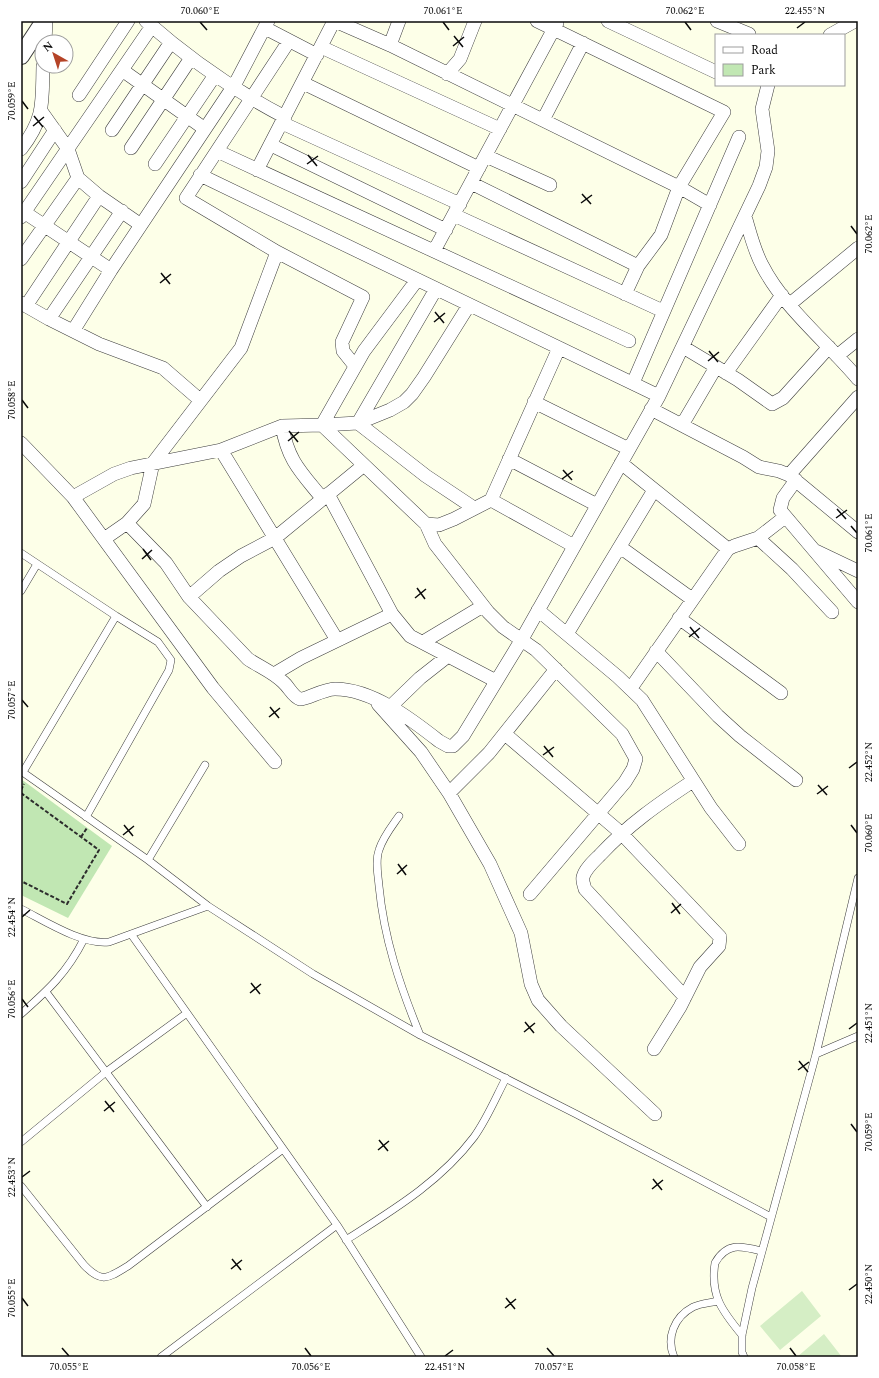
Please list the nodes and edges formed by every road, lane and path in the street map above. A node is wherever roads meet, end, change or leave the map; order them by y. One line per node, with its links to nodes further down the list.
1 (45, 21): 14 (street); 21 (street)
2 (128, 21): 32 (street)
3 (334, 21): 19 (street); 20 (street)
4 (399, 21): 19 (street)
5 (475, 21): 26 (street)
6 (537, 21): 12 (street)
7 (608, 21): 24 (street)
8 (717, 21): 13 (street)
9 (855, 21): 15 (street)
10 (149, 24): 17 (street); 23 (street)
11 (267, 24): 16 (street); 30 (street)
12 (556, 25): 18 (street); 35 (street)
13 (750, 30)
14 (45, 34)
15 (832, 34)
16 (289, 41): 20 (street); 34 (street)
17 (171, 42): 22 (street); 29 (street)
18 (583, 43): 39 (street); 58 (street)
19 (390, 45): 26 (street)
20 (319, 51): 28 (street); 43 (street)
21 (21, 56)
22 (191, 58): 27 (street); 33 (street)
23 (122, 70): 29 (street); 48 (street)
24 (715, 72)
25 (43, 74): 36 (street)
26 (447, 74): 35 (street)
27 (215, 75): 30 (street); 37 (street)
28 (303, 83): 38 (street); 50 (street)
29 (142, 84): 33 (street); 42 (street)
30 (233, 86): 34 (street); 40 (street)
31 (768, 86): 65 (street)
32 (78, 95)
33 (163, 99): 37 (street); 46 (street)
34 (252, 99): 38 (street); 49 (street)
35 (513, 106): 39 (street); 43 (street)
36 (41, 111): 41 (street); 47 (street)
37 (187, 116): 40 (street); 51 (street)
38 (284, 120): 45 (street); 60 (street)
39 (543, 120): 58 (street)
40 (205, 129): 66 (street)
41 (55, 130): 48 (street); 55 (street)
42 (112, 130)
43 (500, 130): 50 (street)
44 (739, 137): 61 (street)
45 (271, 145): 52 (street); 68 (street)
46 (131, 148)
47 (21, 149)
48 (68, 149): 54 (street); 63 (street)
49 (217, 151): 52 (street); 53 (street)
50 (482, 162): 56 (street); 57 (street)
51 (155, 164)
52 (258, 170): 71 (street)
53 (200, 175): 72 (street); 77 (street)
54 (78, 178): 59 (street); 67 (street)
55 (21, 182)
56 (471, 183): 60 (street); 75 (street)
57 (550, 185)
58 (679, 188): 61 (street); 75 (street)
59 (99, 196): 62 (street); 69 (street)
60 (460, 204): 64 (street)
61 (710, 205): 83 (street)
62 (122, 211): 66 (street); 73 (street)
63 (22, 215): 67 (street)
64 (454, 215): 68 (street); 79 (street)
65 (745, 216): 80 (street); 88 (street)
66 (141, 225): 76 (street)
67 (44, 226): 69 (street); 74 (street)
68 (446, 230): 71 (street)
69 (68, 241): 73 (street); 81 (street)
70 (858, 248): 80 (street)
71 (434, 251): 87 (street)
72 (277, 252): 91 (street); 97 (street)
73 (91, 257): 76 (street); 84 (street)
74 (21, 259)
75 (638, 266): 79 (street)
76 (111, 270): 85 (street)
77 (417, 280): 78 (street); 91 (street)
78 (436, 290): 82 (street); 100 (street)
79 (625, 294): 83 (street)
80 (786, 300): 90 (street); 92 (street)
81 (24, 304): 84 (street)
82 (469, 305): 89 (street); 100 (street)
83 (663, 311): 94 (street)
84 (49, 319): 85 (street)
85 (72, 331): 97 (street)
86 (858, 339): 90 (street)
87 (629, 341)
88 (683, 347): 92 (street); 95 (street)
89 (559, 348): 94 (street); 98 (street)
90 (833, 351): 92 (street); 93 (street)
91 (355, 366): 101 (street)
92 (721, 370): 102 (street)
93 (858, 379)
94 (632, 383): 95 (street)
95 (659, 396): 99 (street)
96 (858, 397): 111 (street)
97 (200, 400): 108 (street)
98 (534, 402): 105 (street); 107 (street)
99 (651, 409): 102 (street); 105 (street)
100 (358, 423): 101 (street); 117 (street)
101 (322, 425): 103 (street); 110 (street)
102 (682, 425): 111 (street)
103 (282, 426): 106 (street); 113 (street)
104 (21, 443): 114 (street)
105 (629, 449): 109 (street)
106 (221, 450): 108 (street); 122 (street)
107 (509, 459): 115 (street); 116 (street)
108 (153, 463): 114 (street); 119 (street)
109 (621, 463): 112 (street); 116 (street)
110 (364, 465): 113 (street); 120 (street)
111 (792, 478): 118 (street); 121 (street)
112 (654, 490): 126 (street); 128 (street)
113 (325, 496): 122 (street); 139 (street)
114 (73, 497): 124 (street)
115 (491, 500): 117 (street); 125 (street)
116 (597, 505): 125 (street)
117 (474, 508): 120 (street)
118 (785, 516): 123 (street); 127 (street)
119 (127, 523): 124 (street); 133 (street)
120 (426, 524): 136 (street)
121 (858, 532)
122 (275, 538): 133 (street); 144 (street)
123 (758, 538): 128 (street); 138 (street)
124 (104, 540): 156 (street)
125 (574, 546): 137 (street)
126 (620, 547): 134 (street); 142 (street)
127 (811, 548): 131 (street); 135 (street)
128 (728, 549): 134 (street)
129 (21, 552): 130 (lane)
130 (37, 564): 132 (lane); 140 (lane)
131 (858, 571)
132 (21, 591)
133 (189, 597): 149 (street)
134 (692, 599): 141 (street)
135 (858, 602)
136 (483, 606): 143 (street); 145 (street)
137 (538, 610): 142 (street); 143 (street)
138 (832, 612)
139 (392, 614): 144 (street); 145 (street)
140 (116, 616): 158 (lane); 165 (lane)
141 (679, 618): 146 (street); 152 (street)
142 (567, 634): 151 (street)
143 (522, 639): 148 (street); 150 (street)
144 (337, 640): 149 (street)
145 (423, 642): 147 (street)
146 (656, 651): 151 (street); 159 (street)
147 (448, 656): 150 (street); 154 (street)
148 (556, 670): 155 (street); 163 (street)
149 (274, 674): 153 (street)
150 (496, 682): 154 (street)
151 (631, 688): 160 (street)
152 (781, 693)
153 (372, 698): 154 (street); 162 (street)
154 (390, 707)
155 (505, 734): 162 (street); 163 (street)
156 (275, 762)
157 (205, 765): 168 (lane)
158 (22, 772): 165 (lane)
159 (796, 780)
160 (693, 781): 166 (street); 167 (street)
161 (21, 793): 170 (path)
162 (449, 793): 186 (street)
163 (599, 814): 166 (street); 171 (street)
164 (399, 816): 180 (lane)
165 (86, 817): 168 (lane)
166 (621, 833): 177 (street); 177 (street)
167 (739, 844)
168 (148, 860): 172 (lane)
169 (858, 878): 183 (lane)
170 (21, 881)
171 (530, 894)
172 (208, 906): 174 (lane); 180 (lane)
173 (21, 910): 175 (lane)
174 (131, 934): 175 (lane); 178 (lane)
175 (84, 939): 176 (lane)
176 (46, 992): 179 (lane); 184 (lane)
177 (685, 997): 182 (street)
178 (187, 1013): 184 (lane); 188 (lane)
179 (21, 1014)
180 (420, 1035): 185 (lane)
181 (858, 1036): 183 (lane)
182 (654, 1048)
183 (816, 1054): 191 (lane)
184 (106, 1072): 187 (lane); 190 (lane)
185 (506, 1078): 191 (lane); 193 (lane)
186 (655, 1114)
187 (21, 1142)
188 (283, 1149): 190 (lane); 192 (lane)
189 (21, 1186): 190 (lane)
190 (207, 1207)
191 (771, 1217): 194 (lane)
192 (337, 1225): 193 (lane); 197 (lane)
193 (346, 1240): 198 (lane)
194 (761, 1251): 195 (lane); 196 (lane)
195 (718, 1301): 196 (lane); 199 (lane)
196 (742, 1335): 200 (lane)
197 (161, 1357)
198 (421, 1357)
199 (674, 1357)
200 (744, 1357)

